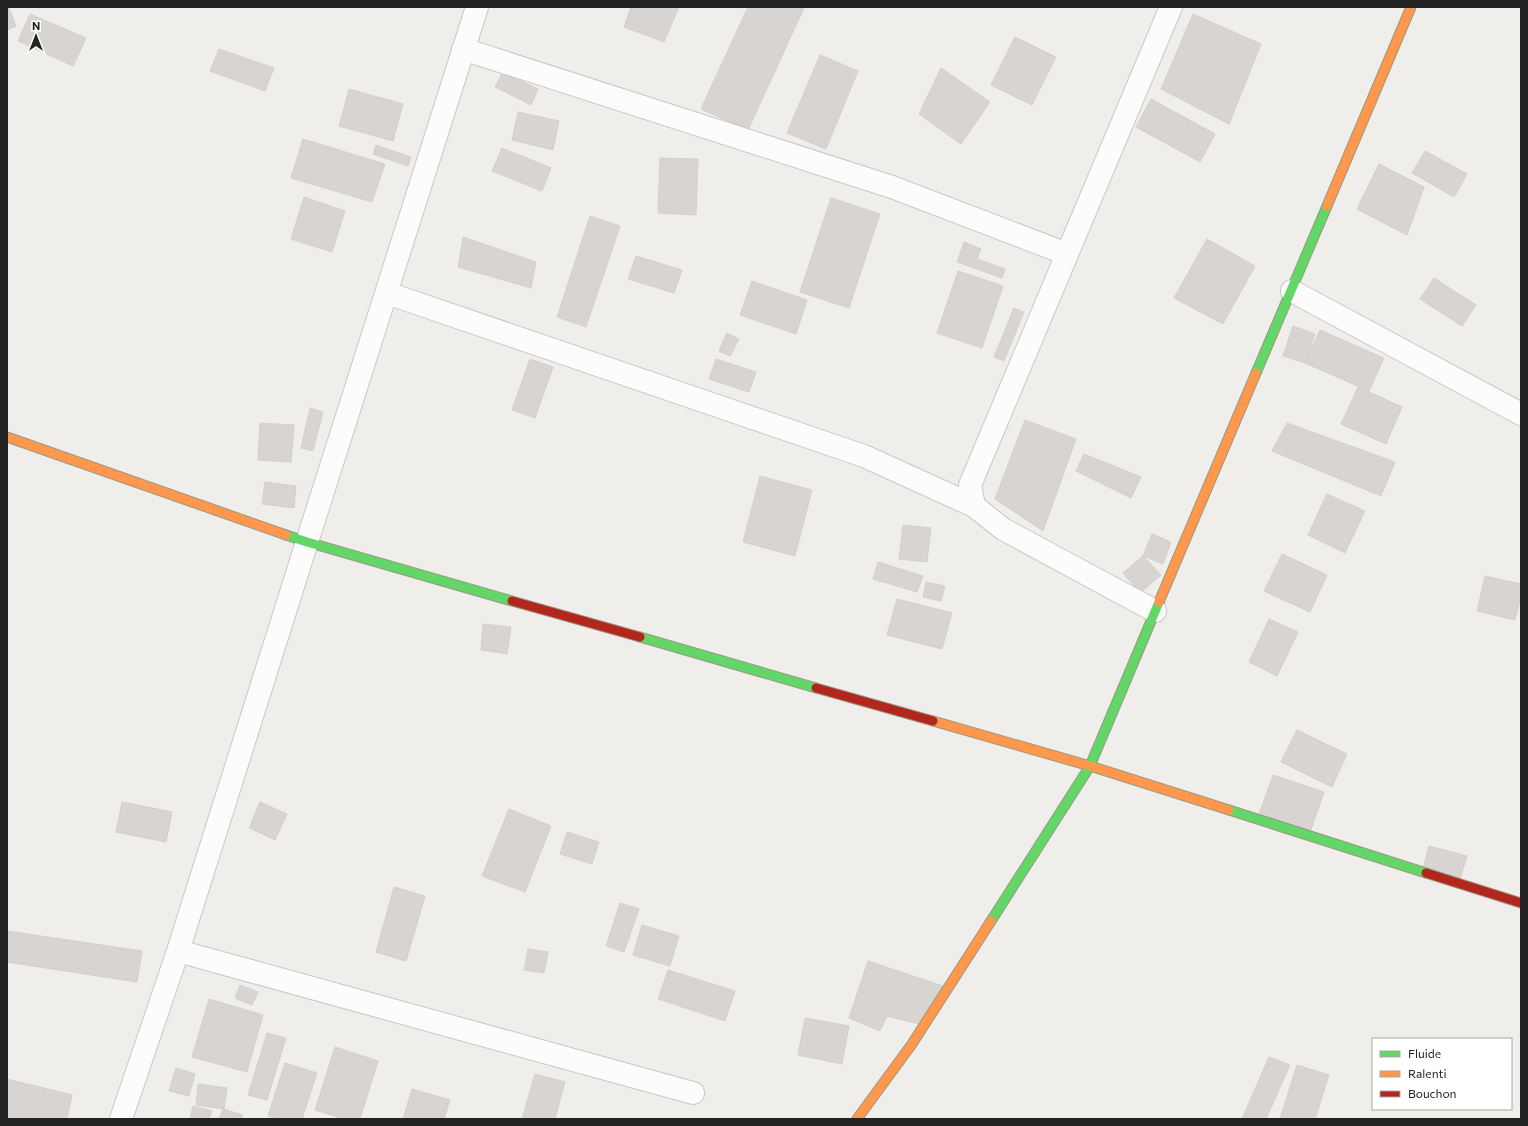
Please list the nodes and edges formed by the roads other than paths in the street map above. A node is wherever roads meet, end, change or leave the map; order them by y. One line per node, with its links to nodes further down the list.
1 (477, 7): 4 (street)
2 (1172, 7): 5 (street)
3 (1411, 7): 6 (street)
4 (463, 49): 5 (street); 7 (street)
5 (1067, 254): 10 (street)
6 (1292, 291): 8 (street); 12 (street)
7 (387, 293): 10 (street); 11 (street)
8 (1521, 414)
9 (7, 437): 11 (street)
10 (974, 506): 12 (street)
11 (307, 542): 13 (street); 15 (street)
12 (1156, 611): 13 (street)
13 (1090, 766): 14 (street); 18 (street)
14 (1521, 903)
15 (178, 951): 16 (street); 17 (street)
16 (693, 1093)
17 (121, 1119)
18 (857, 1119)

